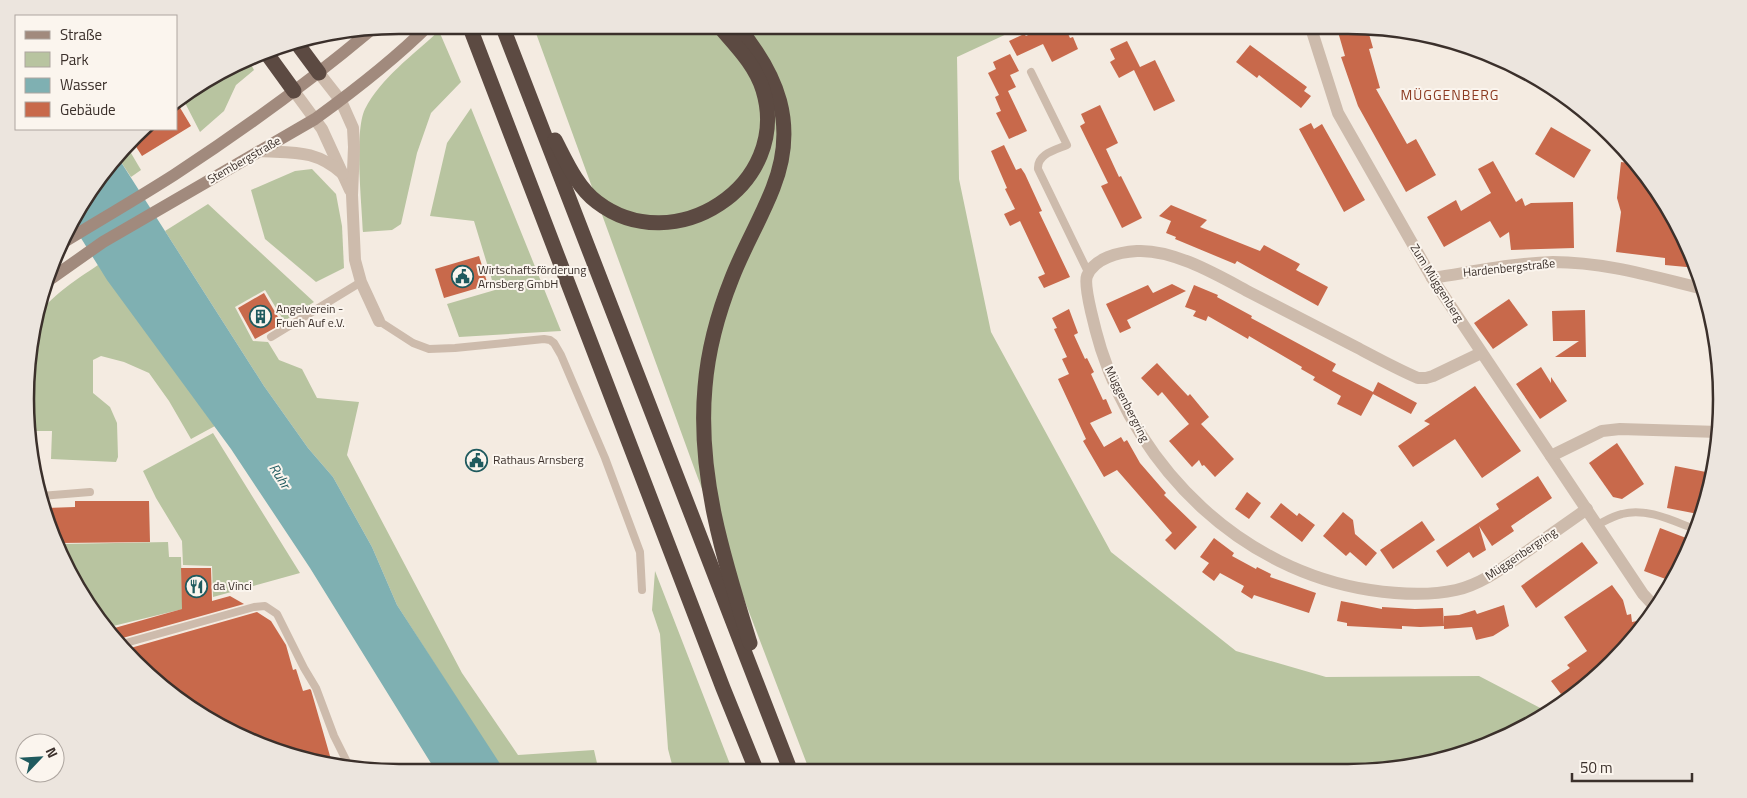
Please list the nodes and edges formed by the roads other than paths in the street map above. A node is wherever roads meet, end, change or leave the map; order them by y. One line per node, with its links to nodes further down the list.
1 (419, 34): 14 (main road, Stembergstraße)
2 (472, 34): 40 (highway)
3 (505, 34): 12 (highway)
4 (726, 34): 12 (highway)
5 (743, 34): 38 (highway)
6 (1313, 34): 22 (street, Zum Müggenberg)
7 (364, 36): 10 (main road, Stembergstraße)
8 (300, 47): 10 (highway)
9 (270, 58): 13 (highway)
10 (319, 72): 13 (main road, Stembergstraße); 14 (street)
11 (1031, 72): 20 (lane, Müggenbergring)
12 (522, 77): 38 (highway)
13 (294, 91): 15 (street); 19 (main road, Stembergstraße)
14 (341, 101): 15 (main road, Stembergstraße); 18 (street)
15 (315, 119): 16 (main road, Stembergstraße); 17 (street)
16 (259, 151): 17 (street); 21 (main road, Stembergstraße)
17 (345, 176): 18 (street)
18 (352, 195): 23 (street)
19 (71, 238)
20 (1088, 272): 27 (street); 32 (street, Müggenbergring)
21 (55, 276)
22 (1432, 278): 24 (street, Hardenbergstraße); 27 (street, Zum Müggenberg)
23 (361, 282): 25 (street); 26 (lane)
24 (1696, 287)
25 (379, 321): 35 (lane)
26 (271, 337)
27 (1481, 353): 29 (street, Zum Müggenberg)
28 (1711, 432): 29 (street)
29 (1551, 456): 32 (street, Zum Müggenberg)
30 (90, 492): 31 (lane)
31 (46, 496)
32 (1587, 509): 33 (street, Zum Müggenberg)
33 (1597, 525): 34 (lane); 36 (street, Zum Müggenberg)
34 (1690, 527)
35 (642, 590)
36 (1651, 603)
37 (127, 643): 39 (lane)
38 (764, 703): 41 (highway)
39 (346, 760)
40 (754, 764)
41 (788, 764)

